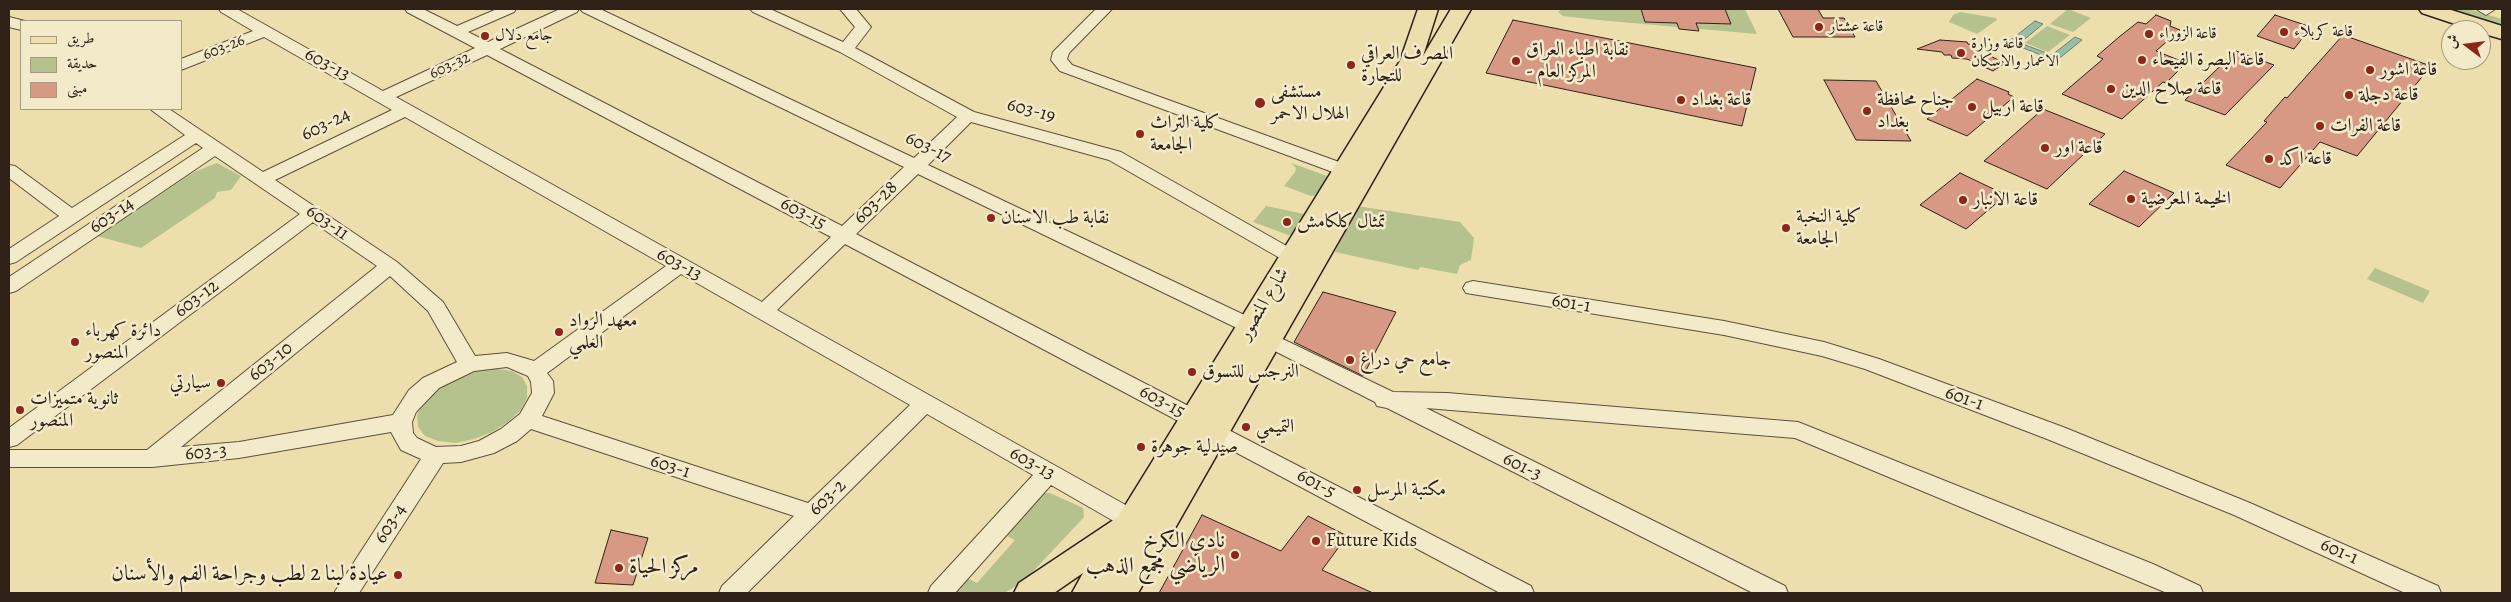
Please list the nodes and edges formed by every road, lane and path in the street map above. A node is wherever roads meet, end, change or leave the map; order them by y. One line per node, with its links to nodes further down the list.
1 (412, 9): 14 (street, 603-15)
2 (509, 9): 14 (street)
3 (572, 9): 17 (street, 603-32)
4 (588, 9): 26 (street, 603-17)
5 (758, 9): 18 (street, 603-19)
6 (848, 9): 18 (street)
7 (1104, 9): 28 (street)
8 (1428, 9): 28 (main road, شارع المنصور)
9 (1451, 9): 16 (main road)
10 (1461, 9): 16 (main road, شارع المنصور)
11 (2429, 9): 15 (main road)
12 (234, 10): 13 (street, 603-13)
13 (266, 31): 19 (street, 603-26); 20 (street, 603-13)
14 (456, 32): 17 (street, 603-15)
15 (2502, 33)
16 (1440, 45): 40 (main road, شارع المنصور)
17 (488, 48): 20 (street, 603-32); 32 (street, 603-15)
18 (846, 49): 23 (street, 603-19)
19 (182, 65)
20 (383, 97): 22 (street, 603-13)
21 (160, 110): 24 (street, 603-11)
22 (406, 110): 29 (street, 603-24); 35 (street, 603-13)
23 (968, 116): 26 (street, 603-28); 33 (street, 603-19)
24 (198, 134): 25 (street, 603-11); 31 (street, 603-14)
25 (216, 147): 29 (street, 603-11); 37 (street, 603-14)
26 (916, 166): 32 (street, 603-28); 40 (street, 603-17)
27 (9, 170): 31 (street)
28 (1344, 170): 33 (main road, شارع المنصور)
29 (264, 179): 30 (street, 603-11)
30 (313, 213): 36 (street, 603-11); 48 (street, 603-12)
31 (72, 217): 34 (street, 603-14)
32 (843, 235): 39 (street, 603-28); 47 (street, 603-15)
33 (1292, 257): 40 (main road, شارع المنصور)
34 (9, 258)
35 (680, 265): 39 (street, 603-13); 42 (street)
36 (390, 266): 41 (street, 603-11); 50 (street, 603-10)
37 (9, 286)
38 (1473, 288): 64 (street, 601-1)
39 (763, 312): 44 (street, 603-13)
40 (1260, 333): 43 (street, 601-3); 47 (main road, شارع المنصور)
41 (468, 365): 42 (street); 46 (street)
42 (535, 371): 45 (street)
43 (1385, 400): 62 (street, 601-3); 63 (street)
44 (925, 404): 52 (street, 603-13); 53 (street, 603-2)
45 (528, 420): 49 (street); 53 (street, 603-1)
46 (401, 422): 49 (street); 50 (street, 603-3)
47 (1205, 425): 54 (main road, شارع المنصور); 60 (main road, شارع المنصور); 61 (street, 601-5)
48 (9, 439)
49 (436, 455): 55 (street, 603-4)
50 (152, 458): 51 (street, 603-3)
51 (9, 459)
52 (1049, 474): 54 (street, 603-13); 57 (street)
53 (812, 513): 56 (street, 603-2)
54 (1132, 520): 58 (main road); 59 (main road, شارع المنصور)
55 (346, 593)
56 (731, 593)
57 (940, 593)
58 (1030, 593)
59 (1088, 593)
60 (1121, 593)
61 (1522, 593)
62 (1776, 593)
63 (2191, 593)
64 (2429, 593)

